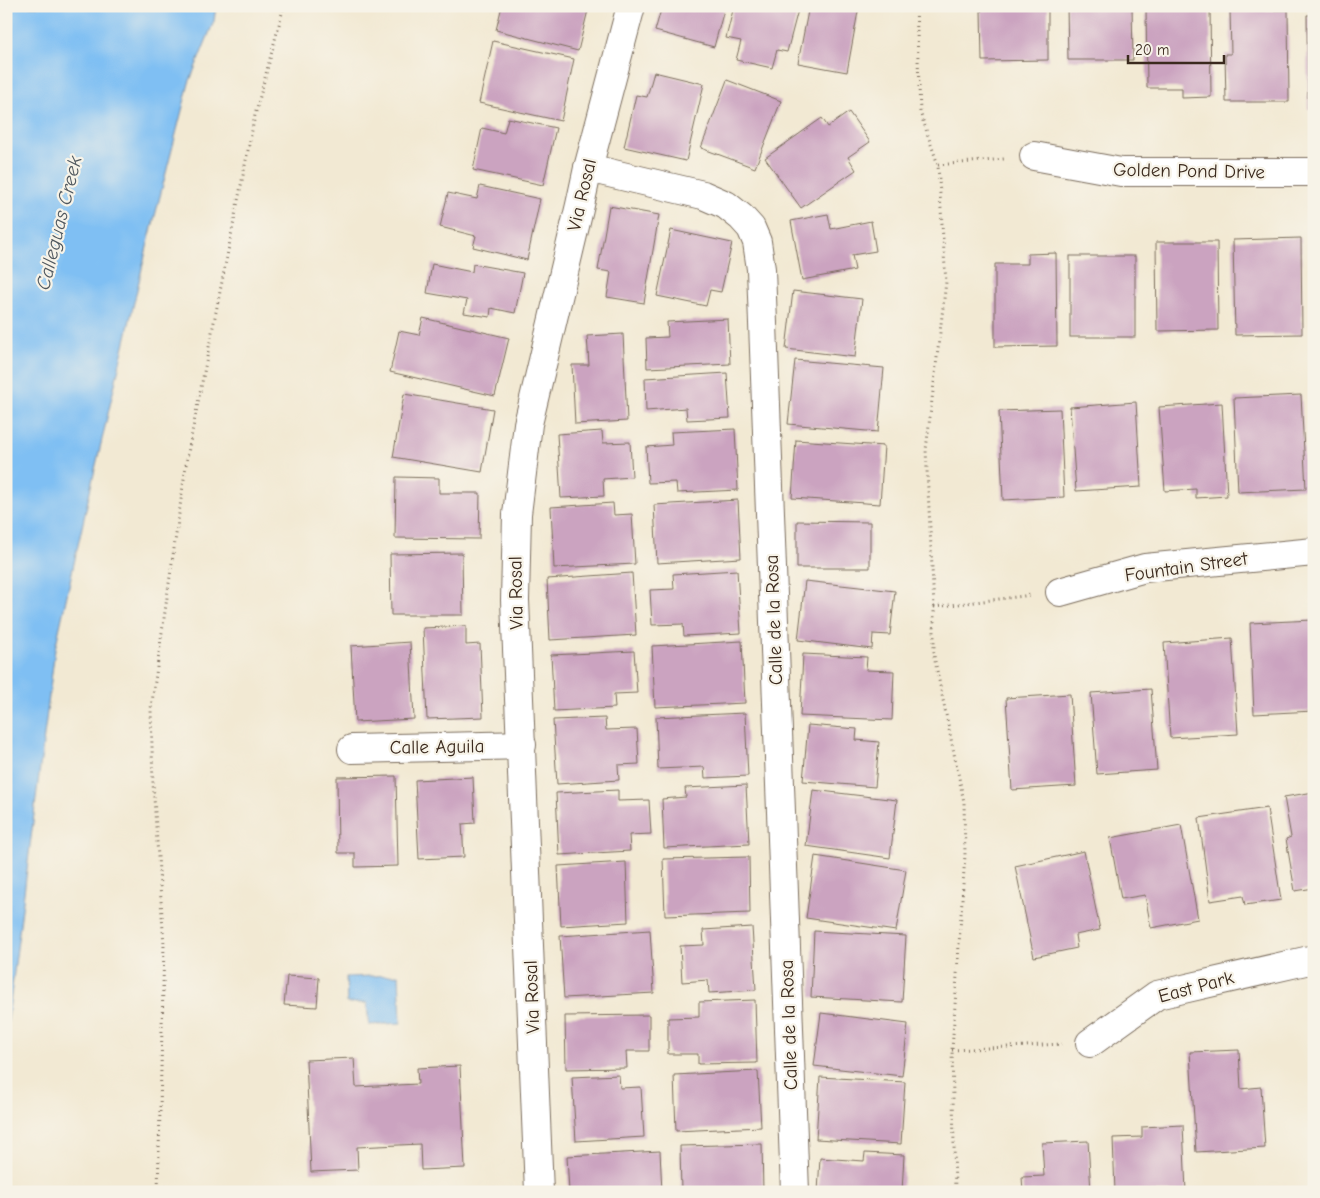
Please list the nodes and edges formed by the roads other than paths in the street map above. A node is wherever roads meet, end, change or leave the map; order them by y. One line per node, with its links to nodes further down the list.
1 (631, 6): 3 (street, Via Rosal)
2 (1034, 156): 4 (street, Golden Pond Drive)
3 (588, 168): 7 (street, Via Rosal); 12 (street, Calle de la Rosa)
4 (1314, 172)
5 (1314, 552): 6 (street, Fountain Street)
6 (1060, 592)
7 (522, 745): 8 (street, Calle Aguila); 11 (street, Via Rosal)
8 (352, 749)
9 (1314, 959): 10 (street, East Park)
10 (1090, 1043)
11 (539, 1192)
12 (795, 1192)

